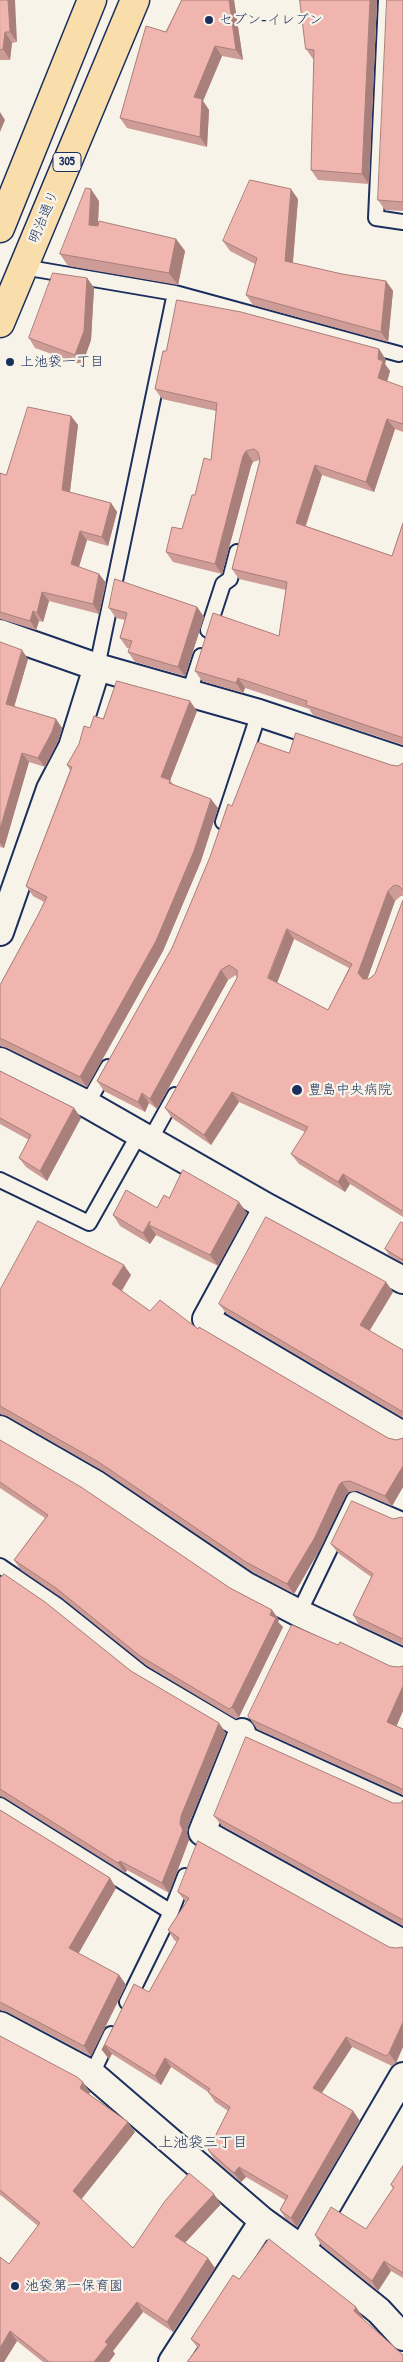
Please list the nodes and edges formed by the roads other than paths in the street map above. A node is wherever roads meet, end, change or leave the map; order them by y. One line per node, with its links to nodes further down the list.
1 (92, 0): 5 (main road)
2 (135, 0): 6 (main road, 明治通り / 305)
3 (386, 0): 4 (lane)
4 (403, 222)
5 (0, 228)
6 (23, 267): 7 (lane); 8 (main road, 明治通り / 305)
7 (175, 293): 9 (lane); 12 (lane)
8 (0, 323)
9 (399, 354)
10 (240, 542): 13 (lane)
11 (0, 633): 12 (street)
12 (97, 667): 13 (street); 17 (street)
13 (189, 693): 14 (street)
14 (259, 714): 15 (street); 16 (lane)
15 (403, 761)
16 (218, 836)
17 (0, 932)
18 (115, 1054): 21 (lane)
19 (0, 1061): 21 (street)
20 (183, 1080): 22 (lane)
21 (87, 1104): 22 (street)
22 (144, 1137): 23 (lane); 24 (street)
23 (0, 1180)
24 (267, 1207): 25 (street); 27 (street)
25 (403, 1280)
26 (0, 1429): 30 (street)
27 (403, 1435)
28 (403, 1520): 30 (lane)
29 (0, 1566): 32 (lane)
30 (295, 1621): 31 (street)
31 (403, 1662)
32 (244, 1727): 34 (lane); 37 (street)
33 (0, 1805): 36 (lane)
34 (403, 1805)
35 (188, 1868): 36 (lane)
36 (171, 1912): 39 (lane)
37 (403, 1943)
38 (0, 2026): 39 (street)
39 (92, 2074): 41 (street)
40 (403, 2076): 42 (street)
41 (263, 2221): 42 (street); 44 (street)
42 (302, 2249): 43 (street)
43 (403, 2338)
44 (181, 2358)

